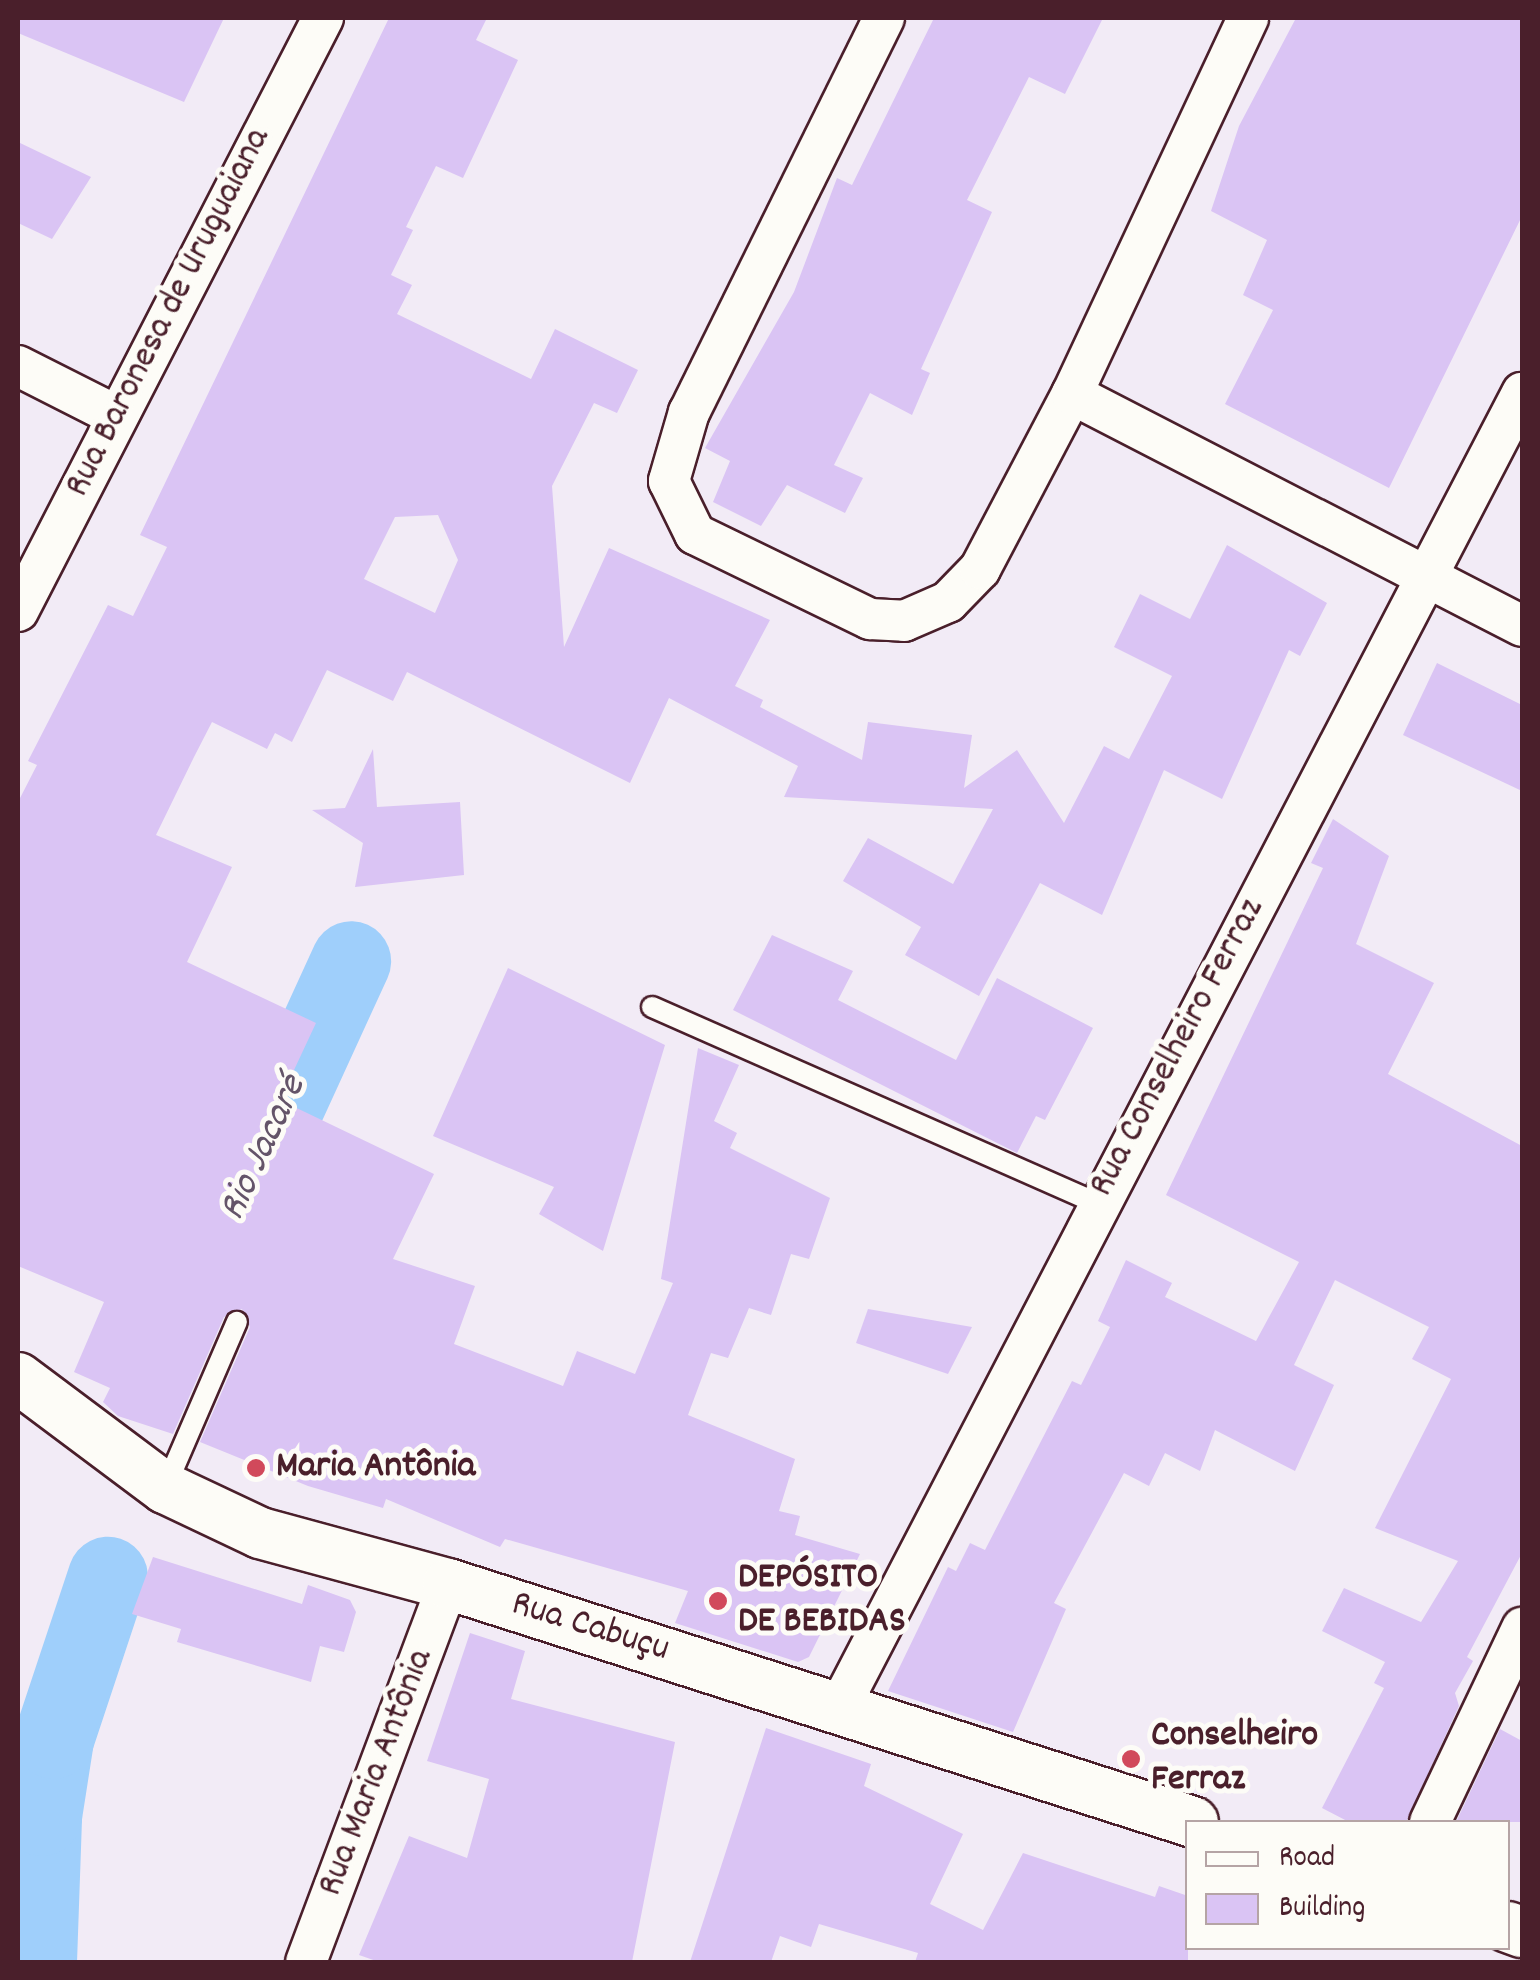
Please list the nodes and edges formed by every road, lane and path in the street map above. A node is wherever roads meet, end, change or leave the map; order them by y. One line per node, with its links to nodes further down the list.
1 (884, 18): 6 (street)
2 (1248, 18): 6 (street)
3 (309, 22): 7 (street, Rua Baronesa de Uruguaiana)
4 (18, 366): 7 (street)
5 (1522, 393): 8 (street, Rua Conselheiro Ferraz)
6 (1072, 394): 8 (street)
7 (113, 414): 9 (street, Rua Baronesa de Uruguaiana)
8 (1428, 577): 10 (street); 12 (street, Rua Conselheiro Ferraz)
9 (18, 611)
10 (1522, 626)
11 (652, 1007): 12 (lane)
12 (1096, 1203): 18 (street, Rua Conselheiro Ferraz)
13 (238, 1322): 15 (lane)
14 (18, 1378): 15 (street, Rua Cabuçu)
15 (165, 1488): 16 (street, Rua Cabuçu)
16 (448, 1584): 18 (street, Rua Cabuçu); 21 (street, Rua Maria Antônia)
17 (1522, 1628): 20 (street)
18 (840, 1706): 19 (street, Rua Cabuçu)
19 (1187, 1820)
20 (1431, 1820)
21 (306, 1962)

